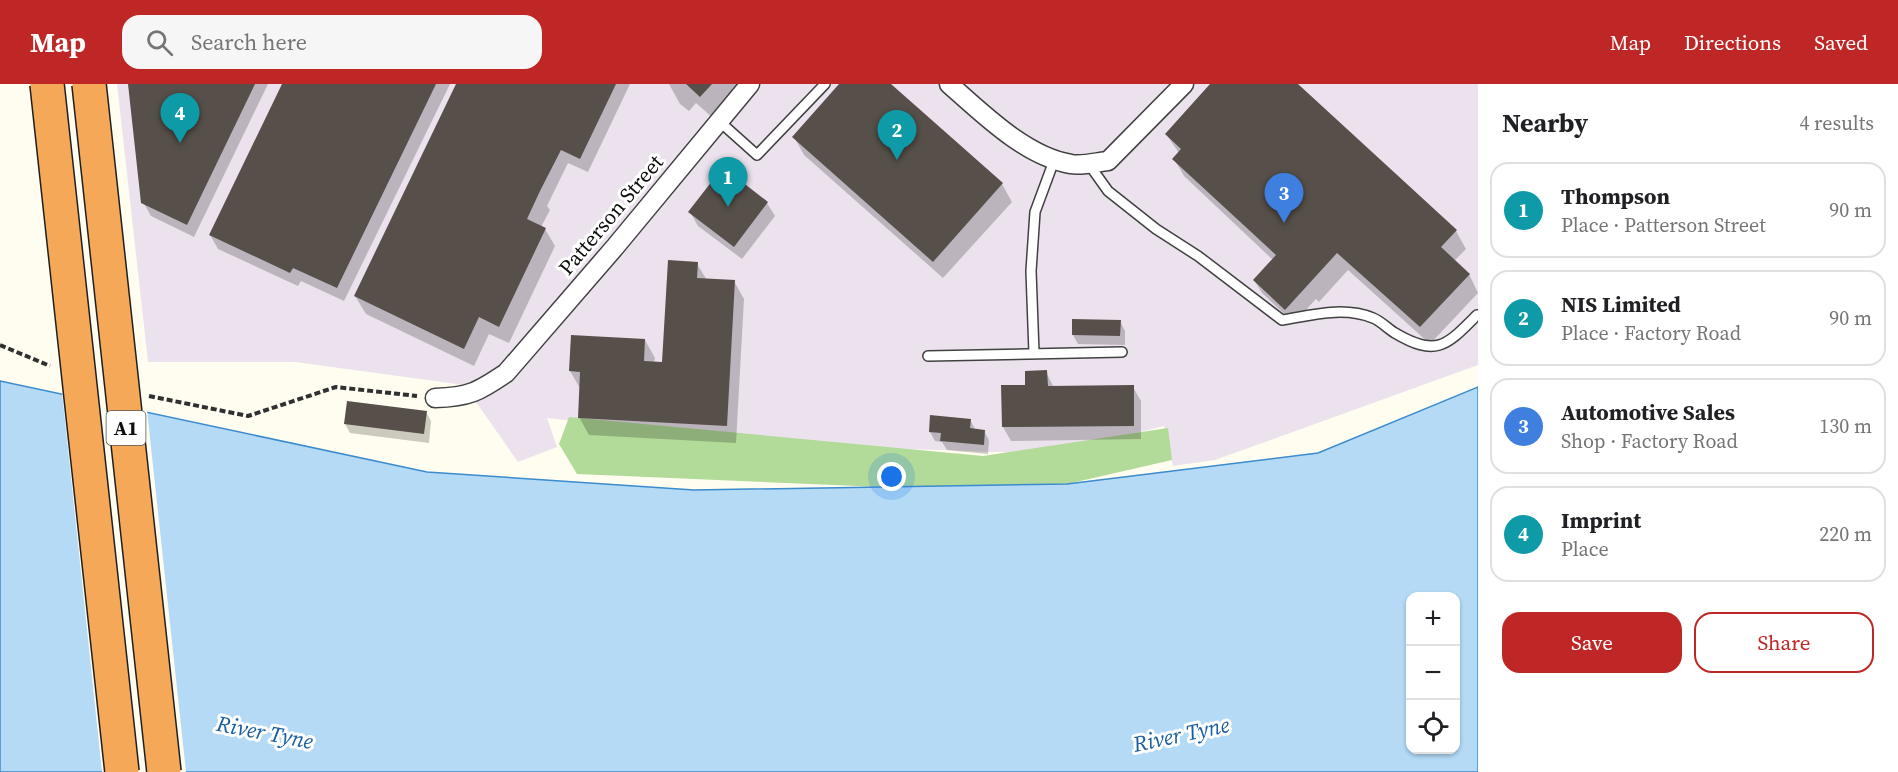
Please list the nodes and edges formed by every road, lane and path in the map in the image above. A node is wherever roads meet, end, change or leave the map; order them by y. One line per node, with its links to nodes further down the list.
1 (47, 84): 18 (highway, A1, bridge)
2 (89, 84): 19 (highway, A1, bridge)
3 (750, 84): 7 (street, Patterson Street)
4 (825, 84): 7 (lane)
5 (949, 84): 8 (street)
6 (1184, 84): 9 (street)
7 (719, 121): 17 (street, Patterson Street)
8 (1055, 158): 9 (street); 13 (lane)
9 (1088, 163): 10 (lane)
10 (1478, 315)
11 (0, 345): 15 (path)
12 (1122, 352): 13 (lane)
13 (1034, 353): 14 (lane)
14 (928, 356)
15 (58, 368)
16 (142, 394): 17 (path)
17 (435, 398)
18 (122, 772)
19 (164, 772)

